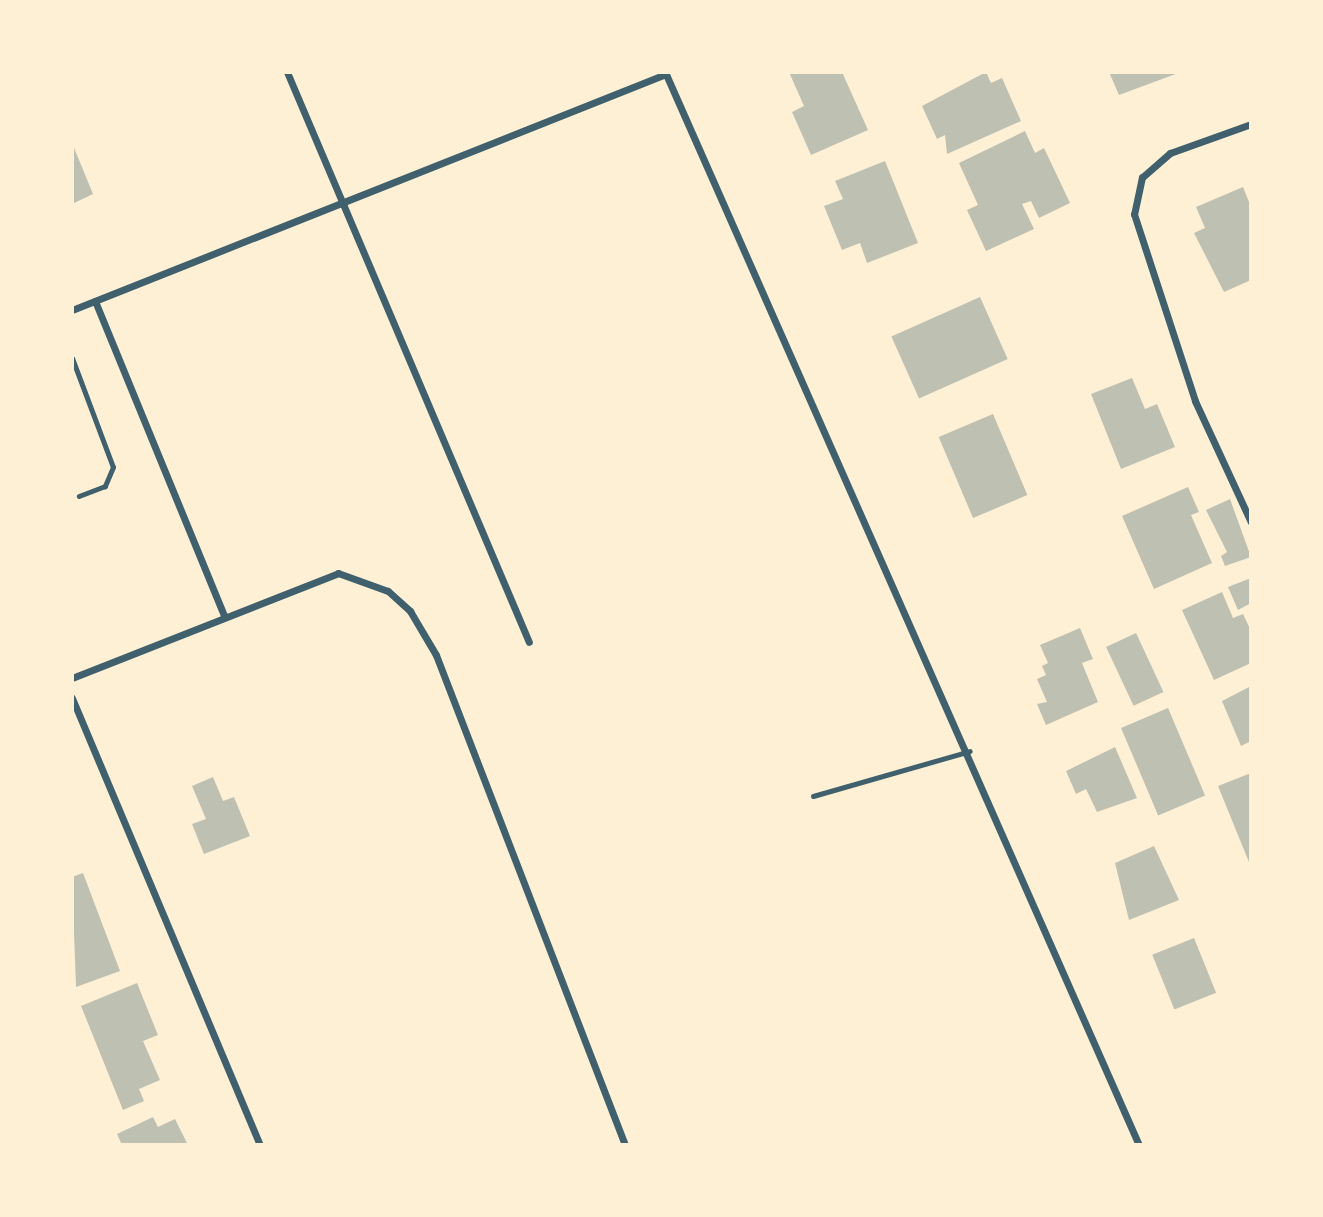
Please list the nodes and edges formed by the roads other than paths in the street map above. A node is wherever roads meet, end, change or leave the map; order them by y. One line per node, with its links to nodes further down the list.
1 (287, 72): 4 (street)
2 (665, 73): 4 (street); 14 (street)
3 (1251, 124): 9 (street)
4 (342, 199): 5 (street); 11 (street)
5 (95, 301): 6 (street); 10 (street)
6 (72, 310)
7 (72, 358): 8 (lane)
8 (79, 496)
9 (1251, 522)
10 (224, 615): 12 (street); 17 (street)
11 (528, 642)
12 (72, 678)
13 (72, 698): 16 (street)
14 (970, 751): 15 (lane); 18 (street)
15 (813, 796)
16 (260, 1145)
17 (625, 1145)
18 (1139, 1145)

